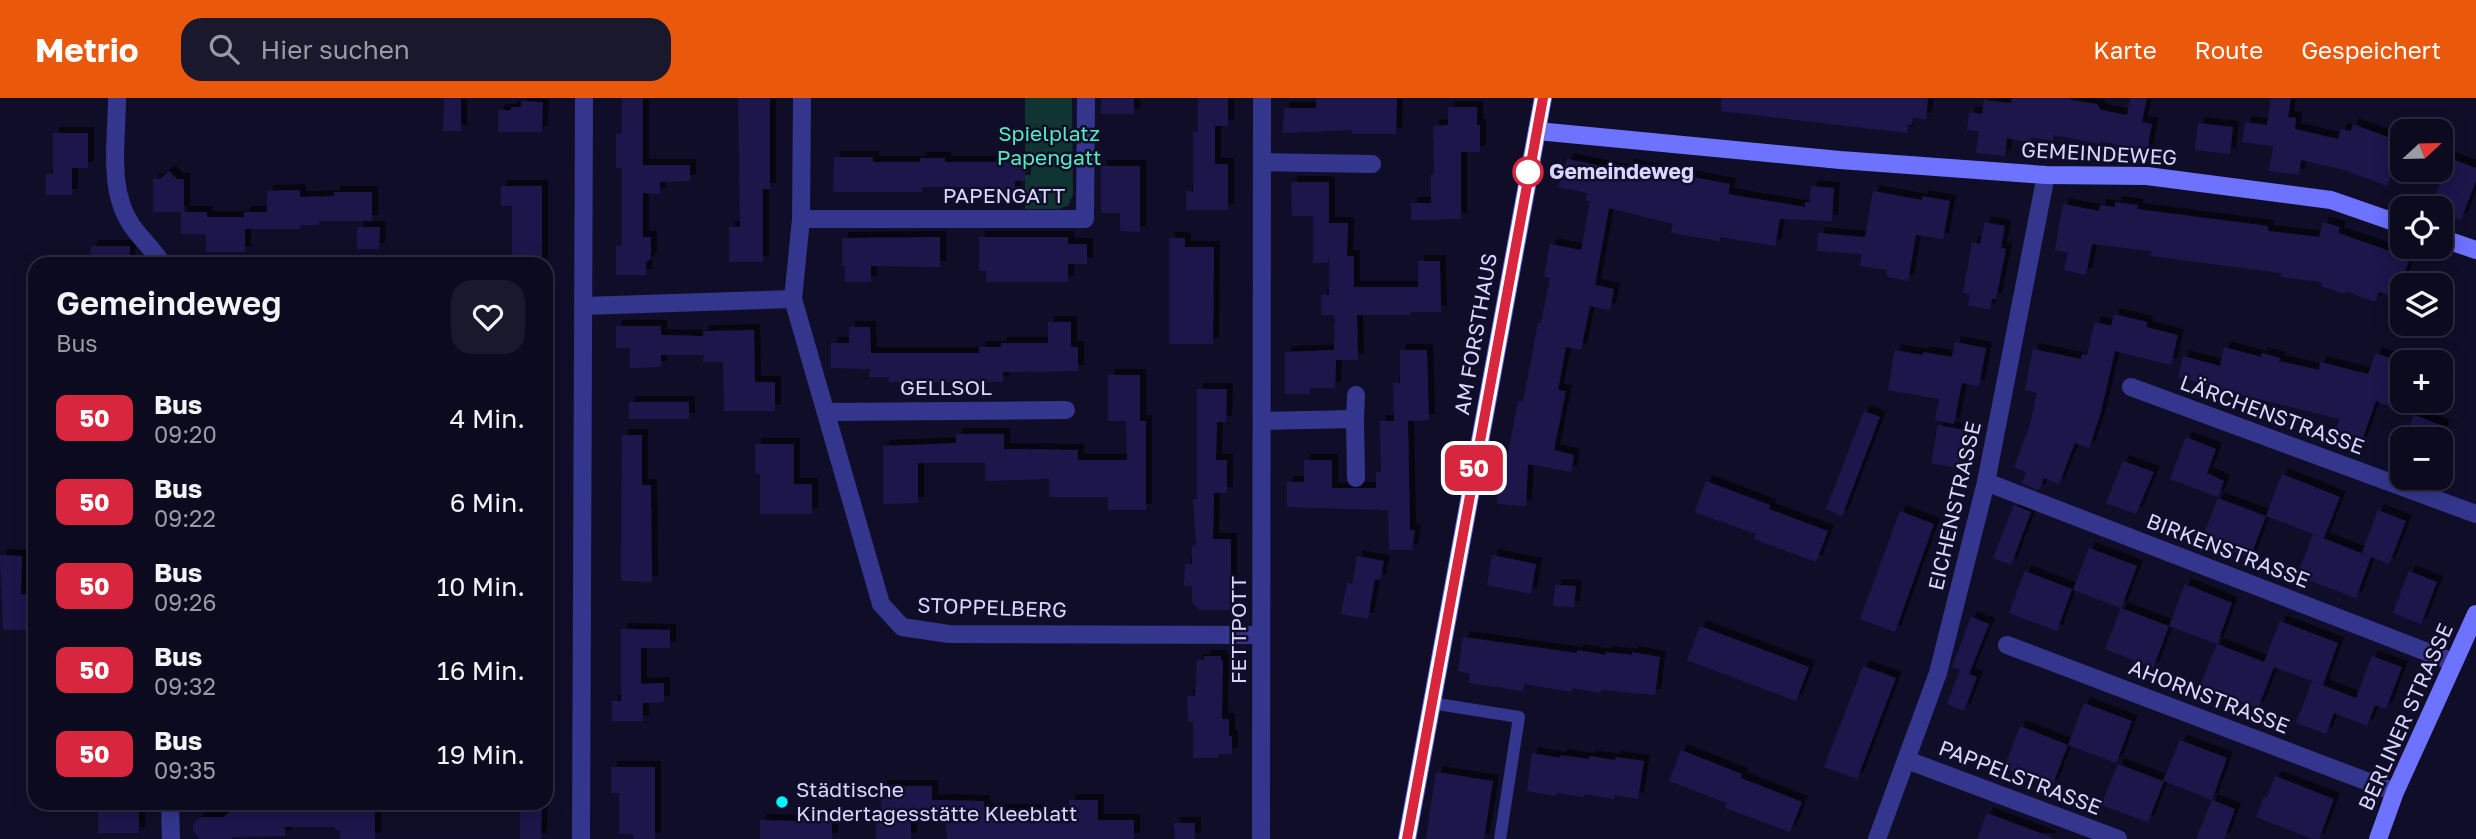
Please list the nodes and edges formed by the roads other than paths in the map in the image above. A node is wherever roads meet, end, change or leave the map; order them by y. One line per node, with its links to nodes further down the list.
1 (117, 98): 15 (street)
2 (584, 98): 17 (street)
3 (802, 98): 11 (street, STOPPELBERG)
4 (1086, 98): 11 (street, PAPENGATT)
5 (1262, 98): 8 (street, FETTPOTT)
6 (1543, 98): 7 (street, AM FORSTHAUS)
7 (1537, 131): 10 (street, GEMEINDEWEG); 31 (street, AM FORSTHAUS)
8 (1262, 162): 9 (street); 23 (street, FETTPOTT)
9 (1372, 164)
10 (2046, 175): 12 (street, GEMEINDEWEG); 25 (street, EICHENSTRASSE)
11 (801, 219): 16 (street, STOPPELBERG)
12 (2390, 220)
13 (2453, 242): 14 (street)
14 (2476, 250)
15 (156, 257)
16 (793, 299): 17 (street); 21 (street, STOPPELBERG)
17 (583, 306): 36 (street)
18 (2131, 387): 26 (street, LÄRCHENSTRASSE)
19 (1356, 395): 22 (street)
20 (1066, 410): 21 (street, GELLSOL)
21 (827, 412): 28 (street, STOPPELBERG)
22 (1355, 419): 23 (street); 24 (street)
23 (1262, 421): 28 (street, FETTPOTT)
24 (1356, 478)
25 (1986, 482): 30 (street, BIRKENSTRASSE); 32 (street, EICHENSTRASSE)
26 (2476, 514)
27 (2476, 614): 30 (street, BERLINER STRASSE)
28 (1261, 635): 37 (street, FETTPOTT)
29 (2007, 645): 33 (street, AHORNSTRASSE)
30 (2453, 662): 33 (street, BERLINER STRASSE)
31 (1432, 703): 38 (street, AM FORSTHAUS); 39 (lane)
32 (1907, 760): 40 (street, EICHENSTRASSE); 41 (street, PAPPELSTRASSE)
33 (2395, 792): 42 (street, BERLINER STRASSE)
34 (170, 810): 35 (street)
35 (171, 839)
36 (581, 839)
37 (1261, 839)
38 (1407, 839)
39 (1500, 839)
40 (1877, 839)
41 (2118, 839)
42 (2378, 839)

